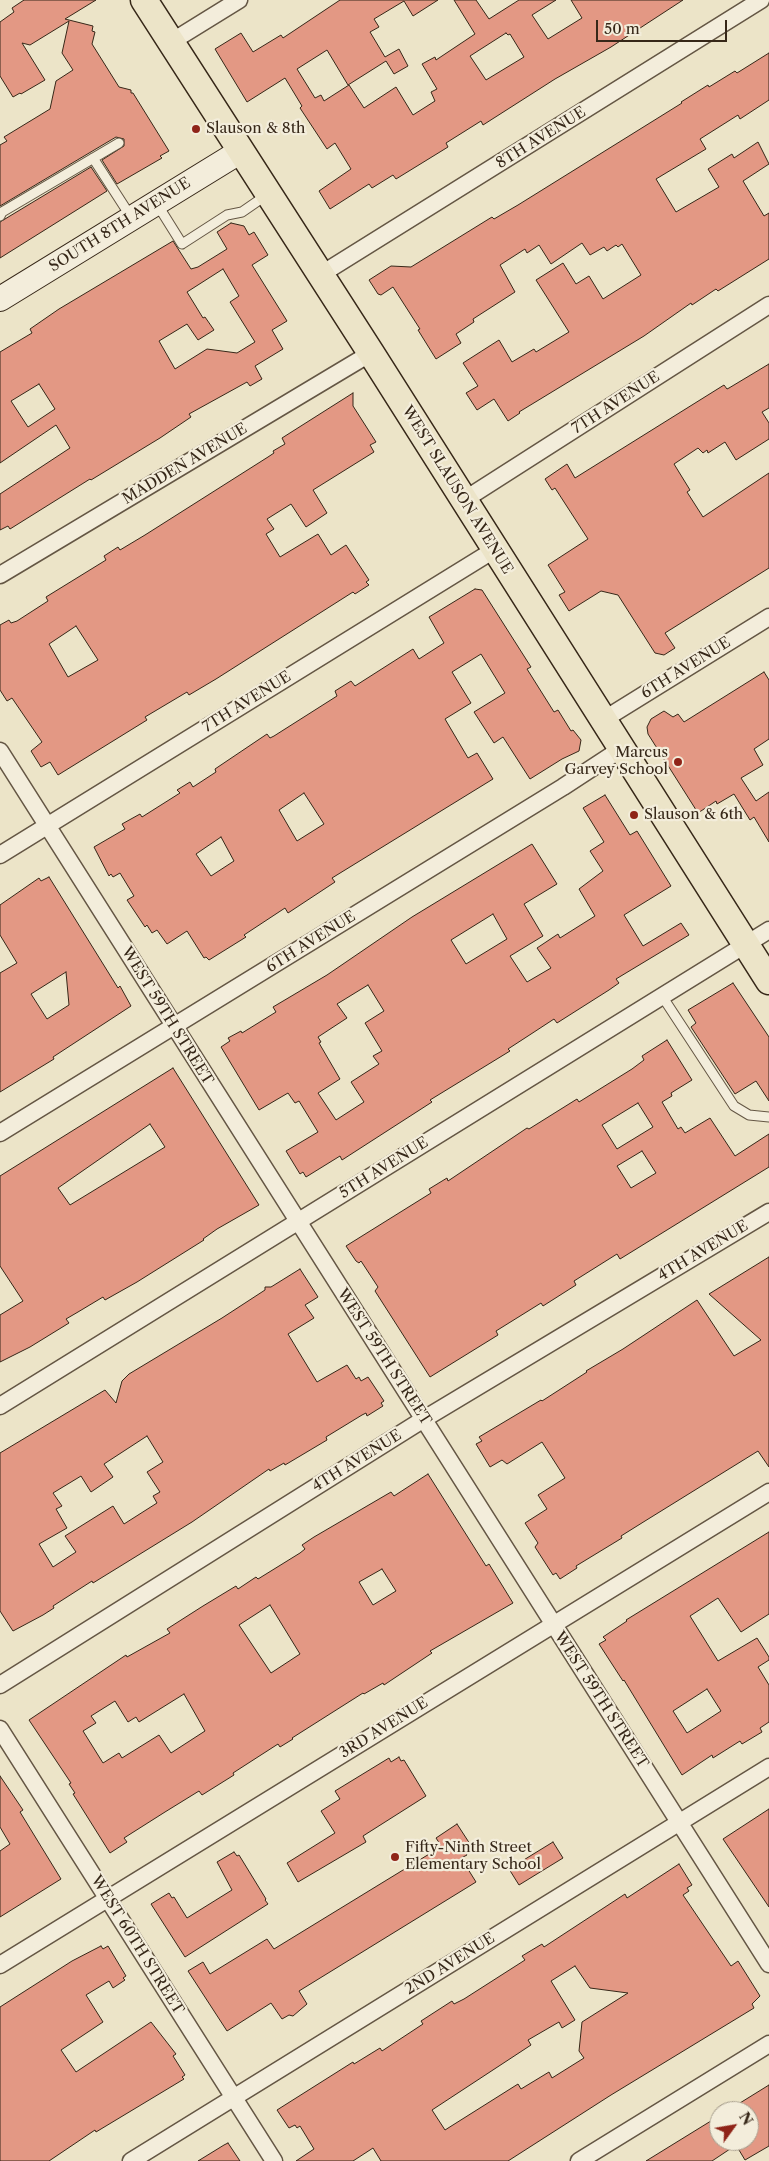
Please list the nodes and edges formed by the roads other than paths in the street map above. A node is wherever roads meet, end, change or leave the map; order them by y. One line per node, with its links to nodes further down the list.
1 (144, 0): 4 (main road, WEST SLAUSON AVENUE)
2 (239, 0): 4 (street)
3 (761, 0): 12 (street, 8TH AVENUE)
4 (171, 42): 6 (main road, WEST SLAUSON AVENUE)
5 (119, 143): 7 (lane)
6 (241, 151): 8 (main road, WEST SLAUSON AVENUE); 9 (street, SOUTH 8TH AVENUE)
7 (93, 158): 10 (lane); 11 (lane)
8 (268, 194): 9 (lane); 12 (main road, WEST SLAUSON AVENUE)
9 (156, 203): 11 (street, SOUTH 8TH AVENUE)
10 (0, 216)
11 (131, 218): 13 (street, SOUTH 8TH AVENUE)
12 (320, 275): 15 (main road, WEST SLAUSON AVENUE)
13 (1, 296)
14 (769, 305): 16 (street, 7TH AVENUE)
15 (371, 353): 16 (main road, WEST SLAUSON AVENUE); 18 (street, MADDEN AVENUE)
16 (464, 500): 17 (main road, WEST SLAUSON AVENUE)
17 (494, 550): 20 (main road, WEST SLAUSON AVENUE); 23 (street, 7TH AVENUE)
18 (0, 575)
19 (769, 617): 20 (street, 6TH AVENUE)
20 (603, 720): 21 (main road, WEST SLAUSON AVENUE)
21 (621, 748): 26 (main road, WEST SLAUSON AVENUE); 29 (street, 6TH AVENUE)
22 (0, 751): 23 (street, WEST 59TH STREET)
23 (48, 825): 24 (street, 7TH AVENUE); 29 (street, WEST 59TH STREET)
24 (0, 855)
25 (769, 930): 26 (street, 5TH AVENUE)
26 (746, 945): 27 (main road, WEST SLAUSON AVENUE); 28 (street, 5TH AVENUE)
27 (769, 981)
28 (662, 996): 30 (lane); 33 (street, 5TH AVENUE)
29 (173, 1026): 31 (street, 6TH AVENUE); 33 (street, WEST 59TH STREET)
30 (769, 1117)
31 (0, 1133)
32 (769, 1212): 35 (street, 4TH AVENUE)
33 (297, 1222): 34 (street, 5TH AVENUE); 35 (street, WEST 59TH STREET)
34 (0, 1406)
35 (424, 1419): 37 (street, WEST 59TH STREET); 38 (street, 4TH AVENUE)
36 (769, 1492): 37 (street, 3RD AVENUE)
37 (553, 1624): 41 (street, WEST 59TH STREET); 42 (street, 3RD AVENUE)
38 (0, 1686)
39 (0, 1729): 42 (street, WEST 60TH STREET)
40 (769, 1767): 41 (street, 2ND AVENUE)
41 (680, 1823): 43 (street, WEST 59TH STREET); 46 (street, 2ND AVENUE)
42 (108, 1899): 44 (street, 3RD AVENUE); 46 (street, WEST 60TH STREET)
43 (769, 1964)
44 (0, 1965)
45 (769, 2044): 49 (street)
46 (234, 2097): 47 (street, 2ND AVENUE); 48 (street, WEST 60TH STREET)
47 (131, 2161)
48 (274, 2161)
49 (579, 2161)

